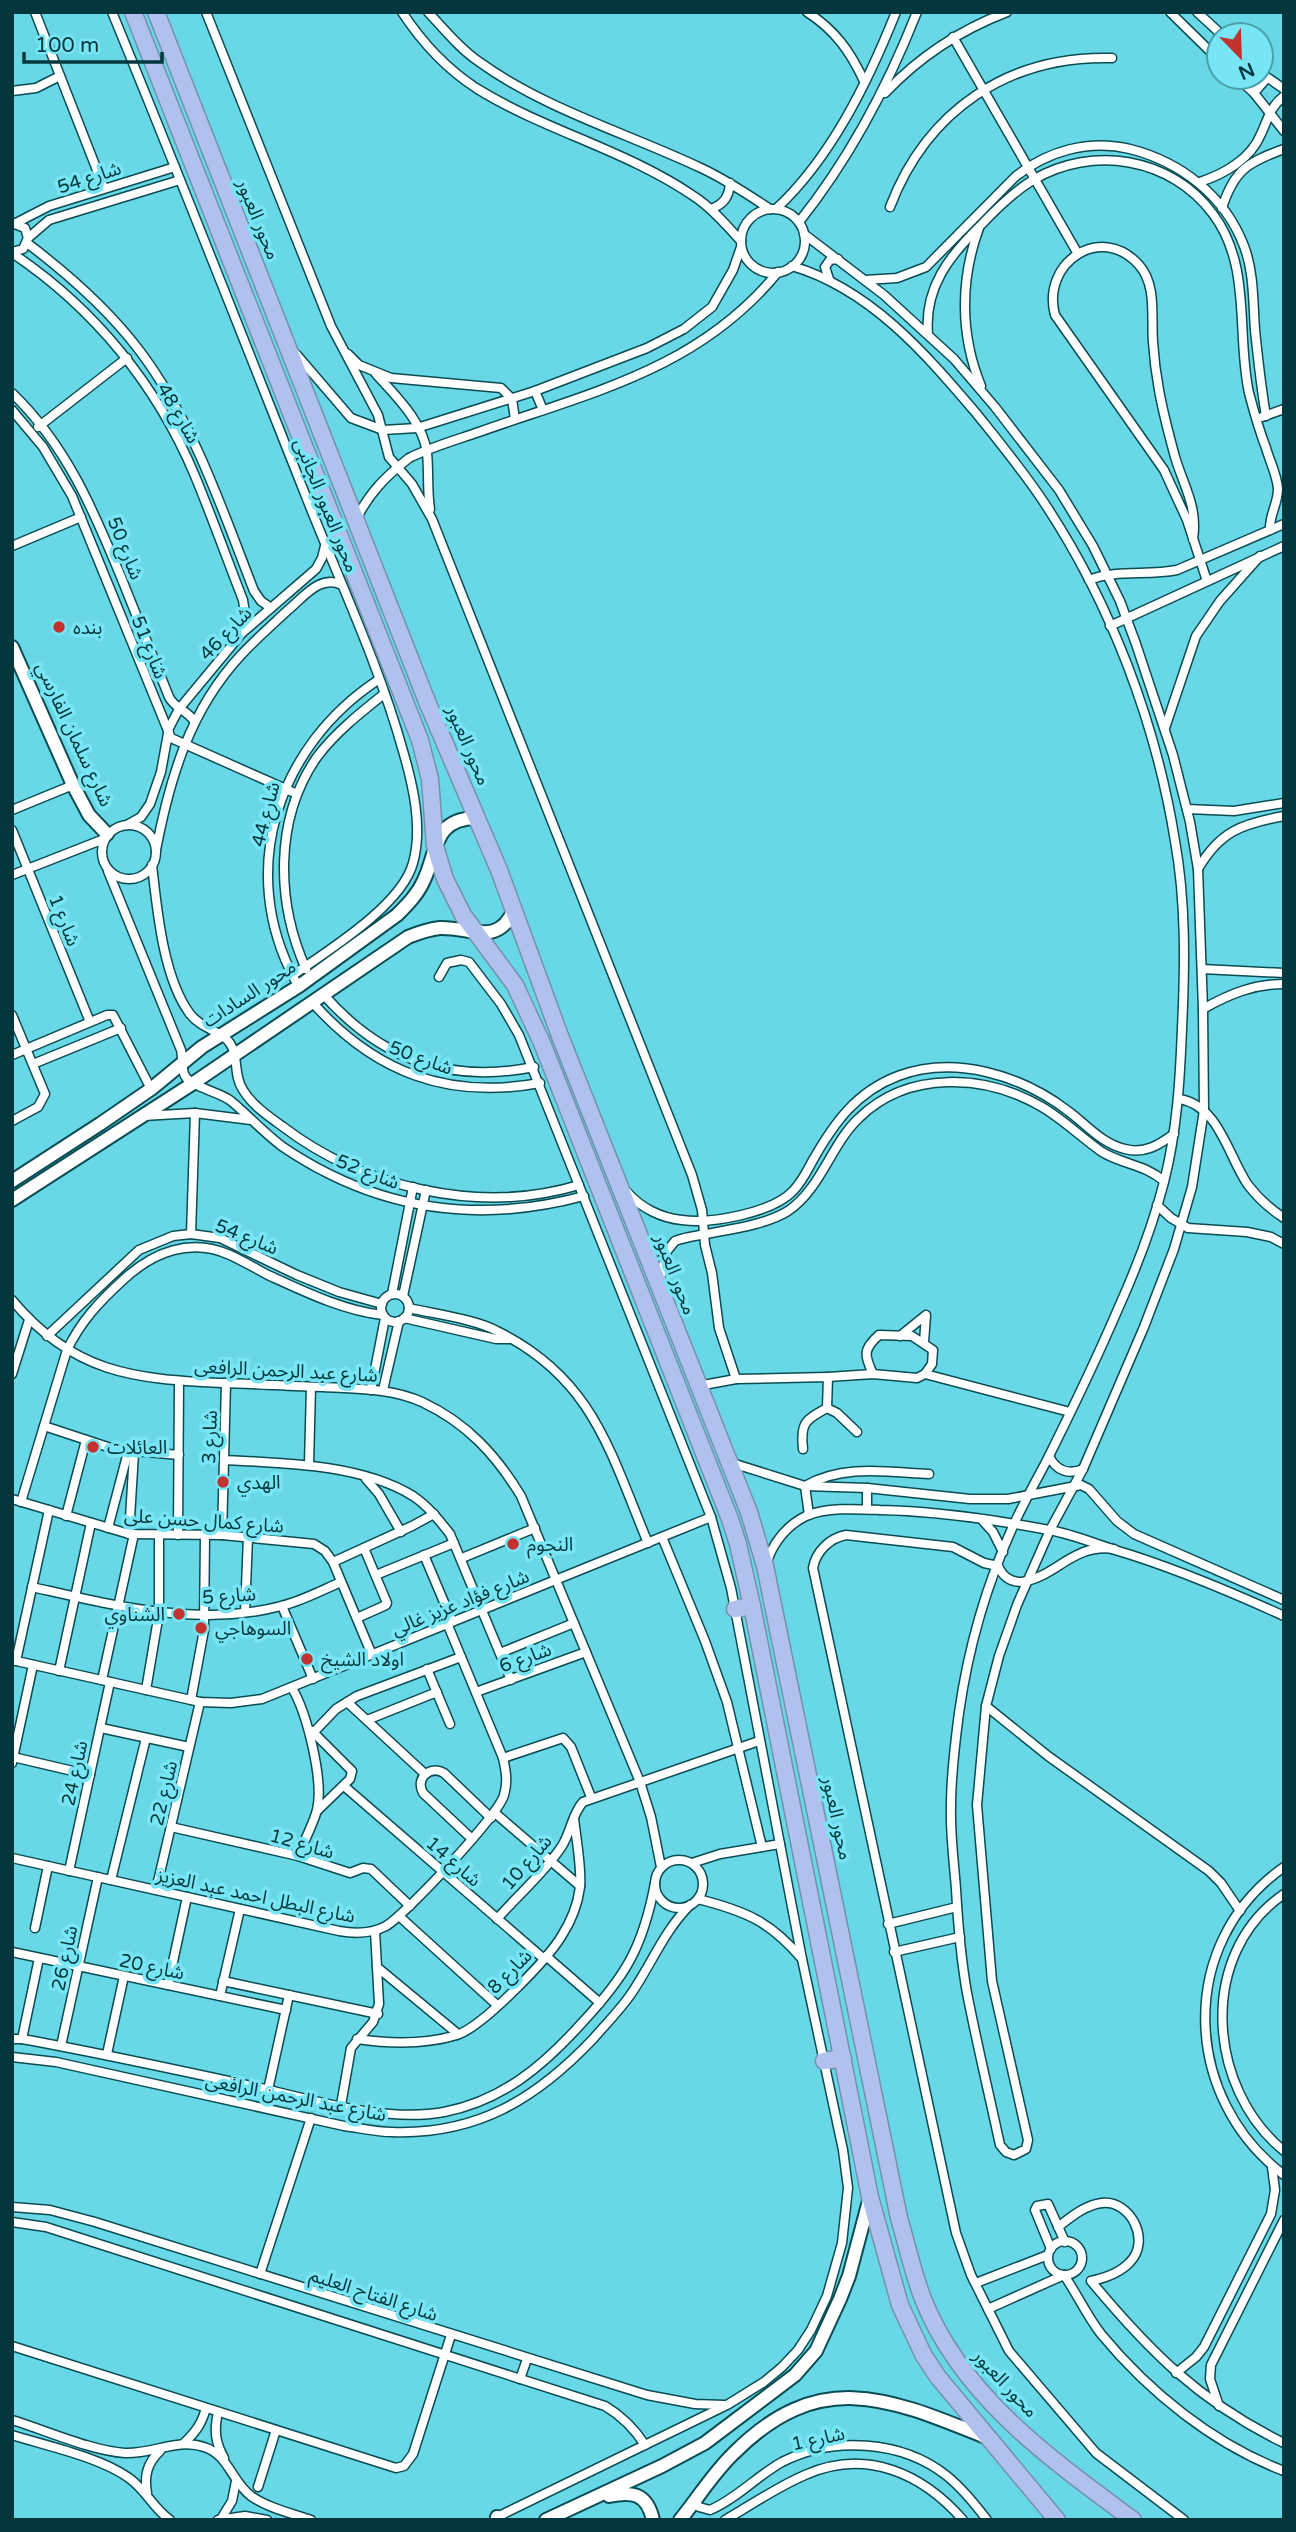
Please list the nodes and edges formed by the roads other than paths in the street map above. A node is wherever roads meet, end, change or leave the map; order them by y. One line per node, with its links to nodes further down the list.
1 (35, 12): 18 (street)
2 (112, 12): 28 (street, محور العبور الجانبى)
3 (133, 12): 73 (highway, محور العبور)
4 (156, 12): 17 (highway, محور العبور)
5 (167, 12): 17 (highway)
6 (206, 12): 53 (street)
7 (402, 12): 37 (street)
8 (807, 12): 19 (street)
9 (896, 12): 19 (street)
10 (918, 12): 24 (street)
11 (1007, 12): 14 (street)
12 (1170, 12): 15 (street)
13 (433, 14): 33 (street)
14 (954, 37): 20 (street); 24 (street)
15 (1205, 46)
16 (1112, 58): 20 (street)
17 (173, 59): 54 (highway, محور العبور)
18 (60, 76): 21 (street); 34 (street)
19 (864, 81): 38 (street)
20 (985, 89): 29 (street); 35 (street)
21 (12, 91)
22 (1254, 93): 25 (street)
23 (1284, 96): 25 (street)
24 (878, 100): 39 (street)
25 (1268, 114): 26 (street); 32 (street)
26 (1284, 131)
27 (1284, 149): 36 (street)
28 (175, 167): 31 (street, محور العبور الجانبى); 34 (street, شارع 54)
29 (1027, 167): 30 (street); 32 (street); 51 (street)
30 (1035, 178): 41 (street); 46 (street); 66 (street)
31 (180, 180): 43 (street, شارع 54); 74 (street, محور العبور الجانبى)
32 (1200, 182): 36 (street)
33 (730, 183): 37 (street); 38 (street)
34 (104, 188): 40 (street, شارع 54)
35 (890, 207)
36 (1222, 208): 64 (street)
37 (711, 209): 44 (street)
38 (773, 209): 39 (street); 44 (street)
39 (799, 222): 42 (street)
40 (14, 223): 43 (street, شارع 48)
41 (981, 225): 52 (street); 58 (street)
42 (804, 234): 47 (street); 48 (street)
43 (28, 240): 45 (street, شارع 54); 67 (street, شارع 48)
44 (741, 244): 49 (street); 57 (street)
45 (12, 253): 55 (street, شارع 48)
46 (1078, 254): 82 (street); 82 (street)
47 (838, 259): 50 (street); 51 (street)
48 (792, 266): 49 (street); 50 (street)
49 (778, 272): 63 (street)
50 (829, 279): 89 (street)
51 (865, 280): 52 (street)
52 (928, 334): 58 (street)
53 (336, 338): 56 (street); 71 (street)
54 (284, 339): 71 (street); 79 (highway, محور العبور)
55 (127, 358): 68 (street); 69 (street, شارع 48)
56 (375, 373): 60 (street); 70 (street)
57 (535, 391): 60 (street); 63 (street)
58 (983, 392): 88 (street)
59 (12, 393): 68 (street, شارع 50)
60 (512, 399): 65 (street); 70 (street)
61 (1284, 409): 64 (street)
62 (12, 410): 72 (street, شارع 51)
63 (543, 410): 65 (street)
64 (1266, 415): 66 (street)
65 (515, 419): 75 (street)
66 (1256, 419): 81 (street)
67 (182, 420): 69 (street); 92 (street, شارع 48)
68 (42, 424): 72 (street); 99 (street, شارع 50)
69 (171, 428): 95 (street, شارع 48)
70 (417, 428): 71 (street); 75 (street)
71 (383, 430): 76 (street)
72 (32, 432): 77 (street, شارع 51)
73 (301, 435): 74 (highway); 115 (highway, محور العبور)
74 (284, 442): 84 (street, محور العبور الجانبى)
75 (426, 450): 76 (street); 78 (street)
76 (398, 467): 78 (street); 79 (street)
77 (81, 517): 83 (street); 102 (street, شارع 51)
78 (432, 519): 167 (street)
79 (356, 520): 111 (highway, محور العبور)
80 (1284, 524): 81 (street)
81 (1270, 530): 87 (street)
82 (1193, 539): 87 (street)
83 (12, 545)
84 (325, 546): 91 (street, محور العبور الجانبى); 92 (street, شارع 46)
85 (1283, 548): 86 (street)
86 (1260, 556): 90 (street); 101 (street)
87 (1199, 562): 88 (street); 90 (street)
88 (1106, 574): 89 (street); 93 (street)
89 (1089, 580): 94 (street)
90 (1207, 581): 93 (street)
91 (342, 585): 97 (street, محور العبور الجانبى); 100 (street, شارع 46)
92 (271, 608): 95 (street, شارع 46)
93 (1127, 619): 94 (street); 101 (street)
94 (1110, 626): 146 (street)
95 (242, 633): 99 (street, شارع 46)
96 (12, 647): 104 (street, شارع سلمان الفارسي)
97 (378, 680): 98 (street, محور العبور الجانبى); 105 (street, شارع 44)
98 (384, 694): 106 (street, شارع 44); 125 (street, محور العبور الجانبى)
99 (179, 709): 100 (street, شارع 50); 102 (street, شارع 46)
100 (194, 721): 103 (street, شارع 46)
101 (1165, 728): 108 (street)
102 (168, 734): 103 (street); 112 (street, شارع 46)
103 (184, 744): 105 (street); 116 (street, شارع 46)
104 (73, 785): 109 (street); 114 (street, شارع سلمان الفارسي)
105 (285, 789): 106 (street); 128 (street, شارع 44)
106 (297, 794): 125 (street, شارع 44)
107 (1284, 803): 108 (street)
108 (1187, 809): 119 (street)
109 (12, 810)
110 (1284, 816): 119 (street)
111 (476, 818): 115 (street, محور السادات); 122 (highway, محور العبور)
112 (127, 825): 114 (street); 116 (street)
113 (12, 830): 118 (street, شارع 1)
114 (106, 837): 118 (street); 120 (street)
115 (435, 846): 123 (highway, محور العبور); 125 (street, محور السادات)
116 (156, 850): 117 (street)
117 (152, 865): 120 (street); 136 (street)
118 (27, 869): 121 (street); 134 (street, شارع 1)
119 (1198, 869): 124 (street)
120 (108, 871): 140 (street)
121 (12, 875)
122 (514, 910): 123 (street); 157 (highway, محور العبور)
123 (475, 932): 130 (street); 256 (highway, محور العبور)
124 (1202, 969): 126 (street); 132 (street)
125 (308, 972): 128 (street, محور السادات)
126 (1284, 973)
127 (439, 976): 142 (street)
128 (296, 980): 136 (street, محور السادات)
129 (1284, 984): 132 (street)
130 (323, 994): 131 (street); 142 (street, شارع 50)
131 (312, 1002): 138 (street); 143 (street, شارع 50)
132 (1203, 1009): 147 (street)
133 (12, 1015): 137 (street)
134 (90, 1023): 135 (street); 137 (street)
135 (121, 1028): 141 (street); 145 (street)
136 (222, 1035): 138 (street, شارع 52); 140 (street, محور السادات)
137 (27, 1049): 139 (street); 141 (street)
138 (234, 1054): 144 (street); 159 (street, شارع 52)
139 (12, 1055)
140 (184, 1060): 144 (street); 145 (street, محور السادات)
141 (33, 1064): 151 (street)
142 (534, 1067): 143 (street)
143 (540, 1083): 158 (street)
144 (192, 1084): 149 (street); 152 (street, شارع 52)
145 (150, 1088): 155 (street, محور السادات)
146 (1179, 1099): 147 (street); 154 (street)
147 (1204, 1110): 166 (street); 168 (street)
148 (195, 1113): 149 (street); 152 (street); 169 (street)
149 (140, 1116): 162 (street)
150 (837, 1120): 153 (street); 154 (street); 167 (street)
151 (12, 1121)
152 (251, 1121): 163 (street, شارع 52)
153 (847, 1132): 156 (street); 170 (street)
154 (1174, 1134): 156 (street)
155 (12, 1181)
156 (1164, 1181): 164 (street)
157 (620, 1184): 167 (street); 172 (highway, محور العبور)
158 (579, 1185): 160 (street, شارع 52); 161 (street)
159 (413, 1187): 160 (street, شارع 52); 163 (street)
160 (426, 1190): 165 (street)
161 (584, 1196): 165 (street, شارع 52); 222 (street)
162 (12, 1200)
163 (410, 1203): 165 (street, شارع 52); 173 (street)
164 (1157, 1205): 168 (street); 198 (street)
165 (423, 1206): 174 (street)
166 (1284, 1218)
167 (702, 1220): 170 (street)
168 (1181, 1225): 171 (street); 209 (street)
169 (191, 1234): 176 (street, شارع 54); 181 (street, شارع 54)
170 (704, 1234): 172 (street); 190 (street)
171 (1284, 1244)
172 (659, 1288): 194 (highway, محور العبور)
173 (392, 1294): 174 (street); 176 (street)
174 (403, 1296): 177 (street)
175 (12, 1300): 179 (street, شارع عبد الرحمن الرافعى)
176 (382, 1304): 178 (street)
177 (409, 1308): 180 (street); 183 (street)
178 (384, 1316): 180 (street); 185 (street, شارع 54); 195 (street)
179 (29, 1320): 181 (street, شارع عبد الرحمن الرافعى); 186 (street)
180 (401, 1320): 183 (street); 196 (street)
181 (47, 1336): 185 (street, شارع عبد الرحمن الرافعى)
182 (900, 1336): 184 (street); 184 (street); 187 (street)
183 (509, 1339): 238 (street)
184 (924, 1342): 188 (street)
185 (67, 1350): 191 (street, شارع عبد الرحمن الرافعى); 199 (street, شارع 54)
186 (12, 1374)
187 (873, 1374): 188 (street); 189 (street)
188 (925, 1374): 198 (street)
189 (828, 1377): 190 (street); 197 (street)
190 (736, 1379): 194 (street)
191 (179, 1381): 192 (street, شارع عبد الرحمن الرافعى); 204 (street)
192 (226, 1383): 193 (street, شارع عبد الرحمن الرافعى); 206 (street, شارع 3)
193 (310, 1387): 195 (street, شارع عبد الرحمن الرافعى); 208 (street)
194 (698, 1387): 207 (highway, محور العبور)
195 (371, 1390): 196 (street, شارع عبد الرحمن الرافعى)
196 (383, 1390): 227 (street, شارع عبد الرحمن الرافعى)
197 (827, 1408): 200 (street); 202 (street)
198 (1070, 1412): 205 (street)
199 (44, 1426): 201 (street); 216 (street, شارع 54)
200 (857, 1432)
201 (86, 1440): 203 (street); 221 (street)
202 (803, 1449)
203 (131, 1452): 204 (street); 226 (street); 230 (street, شارع 24)
204 (178, 1455): 232 (street)
205 (1049, 1456): 209 (street); 215 (street)
206 (224, 1460): 208 (street); 234 (street, شارع 3)
207 (730, 1463): 213 (street); 245 (highway, محور العبور)
208 (309, 1464): 211 (street)
209 (1083, 1469): 212 (street)
210 (929, 1474): 213 (street)
211 (365, 1478): 219 (street); 229 (street)
212 (1076, 1484): 215 (street); 228 (street); 253 (street)
213 (805, 1486): 214 (street); 220 (street)
214 (867, 1488): 215 (street); 217 (street)
215 (1030, 1494): 225 (street)
216 (17, 1500): 218 (street, شارع كمال حسن على)
217 (867, 1509): 220 (street); 223 (street)
218 (49, 1510): 221 (street, شارع كمال حسن على); 251 (street)
219 (434, 1514): 229 (street); 237 (street)
220 (809, 1515): 245 (street)
221 (66, 1516): 224 (street, شارع كمال حسن على)
222 (711, 1517): 236 (street, شارع فؤاد عزيز غالي); 258 (street)
223 (983, 1521): 225 (street); 241 (street)
224 (91, 1523): 226 (street, شارع كمال حسن على); 252 (street)
225 (1013, 1525): 228 (street); 241 (street)
226 (108, 1528): 230 (street, شارع كمال حسن على)
227 (535, 1528): 243 (street); 248 (street, شارع عبد الرحمن الرافعى)
228 (1050, 1530): 240 (street); 250 (street)
229 (401, 1532): 239 (street)
230 (132, 1534): 231 (street, شارع كمال حسن على); 254 (street, شارع 24)
231 (159, 1535): 232 (street, شارع كمال حسن على); 259 (street)
232 (178, 1535): 233 (street, شارع كمال حسن على)
233 (205, 1535): 234 (street, شارع كمال حسن على); 261 (street, شارع 22)
234 (222, 1535): 235 (street, شارع كمال حسن على)
235 (248, 1537): 244 (street, شارع كمال حسن على); 260 (street)
236 (662, 1537): 238 (street, شارع فؤاد عزيز غالي); 291 (street)
237 (454, 1543): 242 (street); 243 (street)
238 (648, 1543): 248 (street, شارع فؤاد عزيز غالي)
239 (364, 1548): 244 (street); 247 (street)
240 (1114, 1549): 250 (street); 262 (street)
241 (1003, 1552): 246 (street)
242 (424, 1555): 247 (street); 264 (street, شارع البطل احمد عبد العزيز)
243 (462, 1558): 257 (street)
244 (333, 1562): 249 (street)
245 (765, 1566): 404 (highway, محور العبور)
246 (998, 1566): 250 (street); 325 (street); 330 (street)
247 (376, 1575): 263 (street)
248 (556, 1581): 257 (street, شارع فؤاد عزيز غالي); 265 (street, شارع عبد الرحمن الرافعى)
249 (341, 1582): 255 (street, شارع 5); 263 (street)
250 (1027, 1582): 283 (street)
251 (32, 1587): 252 (street, شارع 5); 270 (street)
252 (75, 1597): 254 (street, شارع 5); 273 (street)
253 (1284, 1600)
254 (118, 1606): 259 (street, شارع 5); 276 (street, شارع 24)
255 (282, 1606): 260 (street, شارع 5); 274 (street)
256 (752, 1606): 258 (highway); 357 (highway, محور العبور)
257 (482, 1608): 264 (street, شارع فؤاد عزيز غالي); 267 (street)
258 (734, 1609): 289 (street)
259 (159, 1612): 261 (street, شارع 5); 278 (street)
260 (245, 1612): 261 (street, شارع 5)
261 (204, 1614): 281 (street, شارع 22)
262 (1284, 1616)
263 (356, 1618): 268 (street)
264 (450, 1622): 268 (street, شارع فؤاد عزيز غالي); 269 (street, شارع البطل احمد عبد العزيز)
265 (574, 1623): 266 (street, شارع عبد الرحمن الرافعى); 267 (street)
266 (586, 1652): 275 (street, شارع 6); 296 (street, شارع عبد الرحمن الرافعى)
267 (500, 1653): 275 (street)
268 (372, 1654): 274 (street, شارع فؤاد عزيز غالي)
269 (461, 1657): 272 (street); 280 (street, شارع البطل احمد عبد العزيز)
270 (14, 1661): 271 (street, شارع فؤاد عزيز غالي)
271 (33, 1665): 273 (street, شارع فؤاد عزيز غالي); 293 (street)
272 (427, 1669): 279 (street); 282 (street)
273 (59, 1671): 276 (street, شارع فؤاد عزيز غالي)
274 (313, 1679): 277 (street, شارع فؤاد عزيز غالي)
275 (511, 1680): 280 (street, شارع 6)
276 (106, 1681): 278 (street, شارع فؤاد عزيز غالي); 286 (street, شارع 24)
277 (292, 1688): 281 (street, شارع فؤاد عزيز غالي); 287 (street)
278 (146, 1690): 281 (street, شارع فؤاد عزيز غالي)
279 (437, 1692): 284 (street); 285 (street)
280 (476, 1692): 292 (street, شارع البطل احمد عبد العزيز)
281 (195, 1701): 290 (street, شارع 22)
282 (348, 1702): 284 (street); 287 (street)
283 (986, 1706): 327 (street); 333 (street)
284 (367, 1720): 294 (street)
285 (450, 1724)
286 (100, 1728): 288 (street); 295 (street, شارع 24)
287 (311, 1730): 297 (street); 299 (street)
288 (146, 1738): 290 (street); 316 (street)
289 (759, 1741): 291 (street); 304 (street)
290 (190, 1747): 302 (street, شارع 22)
291 (739, 1747): 296 (street); 305 (street)
292 (503, 1758): 298 (street); 300 (street, شارع البطل احمد عبد العزيز)
293 (13, 1760): 295 (street)
294 (425, 1774): 300 (street); 303 (street)
295 (90, 1775): 313 (street, شارع 24)
296 (640, 1782): 298 (street); 311 (street, شارع عبد الرحمن الرافعى)
297 (344, 1786): 299 (street); 314 (street, شارع 14)
298 (591, 1797): 301 (street, شارع 10)
299 (317, 1811): 306 (street)
300 (493, 1815): 303 (street, شارع البطل احمد عبد العزيز); 308 (street)
301 (574, 1818): 308 (street, شارع 10); 318 (street, شارع 8)
302 (171, 1827): 306 (street, شارع 12); 319 (street, شارع 22)
303 (472, 1839): 314 (street, شارع البطل احمد عبد العزيز)
304 (780, 1844): 305 (street); 338 (street)
305 (762, 1847): 309 (street)
306 (298, 1856): 324 (street, شارع 12)
307 (12, 1858): 310 (street, شارع البطل احمد عبد العزيز)
308 (550, 1860): 318 (street); 329 (street, شارع 10)
309 (692, 1863): 311 (street); 322 (street)
310 (48, 1866): 313 (street, شارع البطل احمد عبد العزيز); 331 (street)
311 (661, 1867): 317 (street)
312 (1284, 1867): 327 (street)
313 (69, 1871): 315 (street, شارع البطل احمد عبد العزيز)
314 (441, 1872): 324 (street, شارع البطل احمد عبد العزيز); 329 (street, شارع 14)
315 (98, 1877): 316 (street, شارع البطل احمد عبد العزيز); 339 (street, شارع 26)
316 (111, 1880): 319 (street, شارع البطل احمد عبد العزيز)
317 (655, 1883): 323 (street); 346 (street, شارع عبد الرحمن الرافعى)
318 (580, 1886): 336 (street, شارع 8)
319 (156, 1890): 321 (street, شارع البطل احمد عبد العزيز)
320 (1284, 1894): 363 (street)
321 (187, 1897): 326 (street, شارع البطل احمد عبد العزيز); 343 (street)
322 (698, 1899): 323 (street); 338 (street)
323 (690, 1905): 362 (street, شارع عبد الرحمن الرافعى)
324 (410, 1906): 328 (street, شارع البطل احمد عبد العزيز)
325 (957, 1907): 330 (street); 333 (street)
326 (240, 1909): 332 (street, شارع البطل احمد عبد العزيز); 342 (street)
327 (1240, 1911): 364 (street)
328 (399, 1916): 332 (street, شارع البطل احمد عبد العزيز); 347 (street)
329 (497, 1919): 336 (street, شارع 14)
330 (888, 1923): 335 (street)
331 (35, 1928)
332 (375, 1931): 340 (street)
333 (960, 1937): 335 (street)
334 (12, 1952): 337 (street, شارع 20)
335 (894, 1952): 377 (street)
336 (545, 1957): 346 (street, شارع 14); 347 (street, شارع 8)
337 (39, 1958): 339 (street, شارع 20); 351 (street)
338 (802, 1959): 358 (street)
339 (79, 1966): 341 (street, شارع 20); 353 (street, شارع 26)
340 (377, 1967): 349 (street); 350 (street)
341 (124, 1976): 343 (street, شارع 20); 355 (street)
342 (223, 1981): 344 (street); 345 (street)
343 (168, 1985): 345 (street, شارع 20)
344 (289, 1995): 348 (street); 349 (street)
345 (220, 1996): 348 (street, شارع 20)
346 (600, 2003): 361 (street, شارع عبد الرحمن الرافعى)
347 (497, 2006): 350 (street, شارع 8)
348 (286, 2010): 360 (street)
349 (378, 2014): 352 (street)
350 (458, 2034): 352 (street, شارع 8)
351 (17, 2039): 353 (street, شارع عبد الرحمن الرافعى)
352 (357, 2039): 361 (street)
353 (61, 2046): 354 (street, شارع عبد الرحمن الرافعى)
354 (72, 2048): 355 (street, شارع عبد الرحمن الرافعى); 359 (street)
355 (107, 2054): 360 (street, شارع عبد الرحمن الرافعى)
356 (12, 2057): 359 (street, شارع عبد الرحمن الرافعى)
357 (843, 2058): 358 (highway); 366 (highway, محور العبور)
358 (824, 2061): 385 (street)
359 (69, 2065): 362 (street, شارع عبد الرحمن الرافعى)
360 (268, 2090): 361 (street, شارع عبد الرحمن الرافعى)
361 (341, 2105)
362 (311, 2118): 374 (street)
363 (1284, 2151)
364 (1272, 2166): 365 (street); 383 (street)
365 (1284, 2175)
366 (870, 2197): 392 (highway, محور العبور); 403 (street)
367 (12, 2207): 374 (street, شارع الفتاح العليم)
368 (1284, 2220): 386 (street)
369 (12, 2222): 381 (street, شارع الفتاح العليم)
370 (1058, 2227): 371 (street); 372 (street); 376 (street)
371 (1065, 2242): 372 (street); 373 (street)
372 (1050, 2252): 375 (street); 377 (street)
373 (1079, 2267): 375 (street); 376 (street)
374 (260, 2274): 379 (street, شارع الفتاح العليم)
375 (1064, 2275): 378 (street); 398 (street)
376 (1091, 2281): 383 (street)
377 (976, 2283): 378 (street)
378 (988, 2309): 421 (street)
379 (451, 2334): 381 (street); 382 (street, شارع الفتاح العليم)
380 (12, 2346): 387 (street)
381 (444, 2354): 384 (street, شارع الفتاح العليم); 390 (street)
382 (527, 2359): 384 (street); 385 (street, شارع الفتاح العليم)
383 (1176, 2374): 386 (street)
384 (520, 2379): 395 (street, شارع الفتاح العليم)
385 (727, 2405): 395 (street)
386 (1219, 2406): 394 (street)
387 (206, 2408): 388 (street); 393 (street)
388 (218, 2412): 390 (street); 397 (street)
389 (12, 2420): 396 (street)
390 (276, 2430): 400 (street)
391 (12, 2435): 401 (street)
392 (991, 2439): 402 (street); 418 (highway, محور العبور)
393 (184, 2443): 396 (street); 397 (street)
394 (1284, 2443)
395 (645, 2445): 407 (street)
396 (162, 2448): 401 (street)
397 (225, 2461): 399 (street)
398 (1284, 2471)
399 (236, 2481): 406 (street); 411 (street)
400 (258, 2487)
401 (147, 2493): 405 (street)
402 (698, 2497): 414 (street); 417 (street, شارع 1)
403 (590, 2500): 412 (street); 413 (street)
404 (1106, 2500): 419 (highway); 420 (highway, محور العبور)
405 (156, 2508): 408 (street); 409 (street)
406 (219, 2519): 410 (street)
407 (496, 2519)
408 (159, 2520)
409 (170, 2520)
410 (267, 2520)
411 (311, 2520)
412 (546, 2520)
413 (653, 2520)
414 (680, 2520)
415 (725, 2520): 416 (street, شارع 1)
416 (963, 2520)
417 (987, 2520)
418 (1058, 2520)
419 (1109, 2520)
420 (1133, 2520)
421 (1184, 2520)

